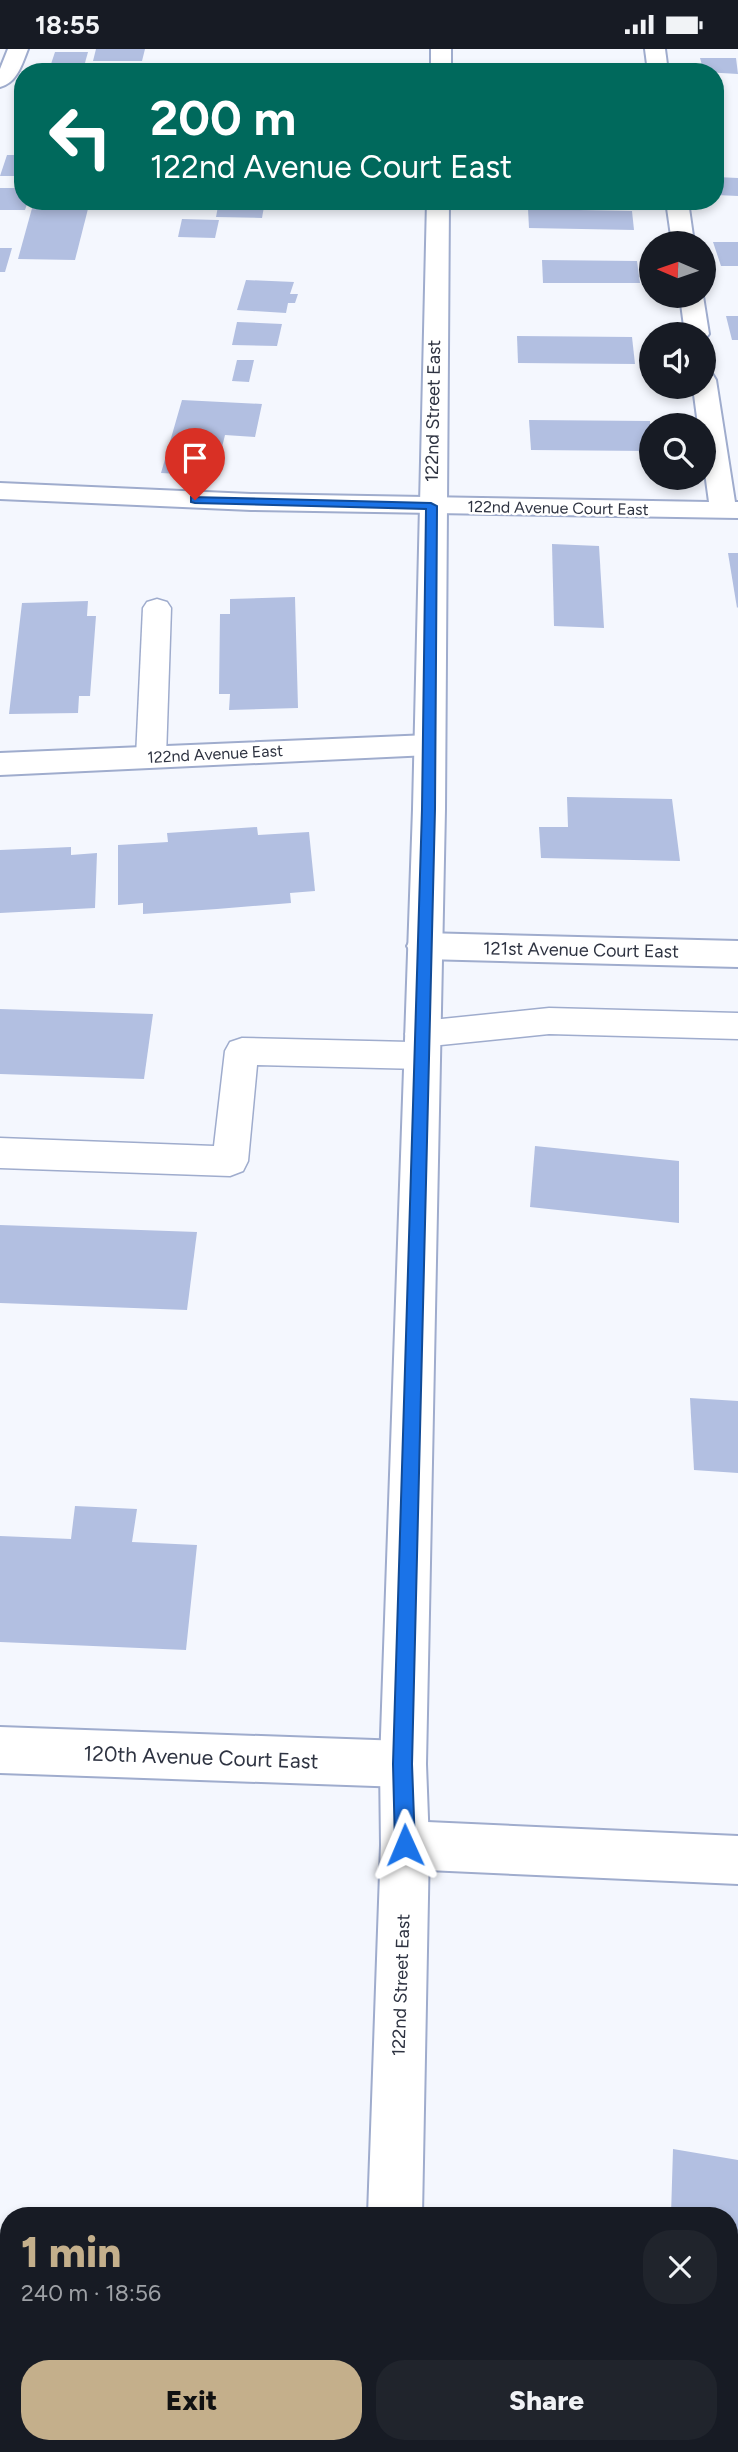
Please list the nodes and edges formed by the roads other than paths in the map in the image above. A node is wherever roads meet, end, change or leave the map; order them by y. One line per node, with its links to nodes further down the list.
1 (18, 49): 2 (street)
2 (0, 82)
3 (438, 210): 8 (street, 122nd Street East)
4 (678, 210): 5 (street)
5 (682, 231)
6 (708, 399): 9 (street)
7 (0, 491): 8 (street, 122nd Avenue Court East)
8 (431, 506): 9 (street, 122nd Avenue Court East); 11 (street, 122nd Street East)
9 (730, 510)
10 (156, 608): 12 (lane)
11 (429, 745): 12 (street, 122nd Avenue East); 14 (street, 122nd Street East)
12 (151, 757): 13 (street, 122nd Avenue East)
13 (0, 764)
14 (424, 946): 15 (street, 121st Avenue Court East); 17 (street, 122nd Street East)
15 (738, 954)
16 (738, 1026): 17 (lane)
17 (421, 1045): 18 (lane); 20 (street, 122nd Street East)
18 (0, 1153)
19 (0, 1750): 20 (street, 120th Avenue Court East)
20 (403, 1764): 21 (street, 122nd Street East)
21 (405, 1845): 22 (street); 23 (street, 122nd Street East)
22 (738, 1860)
23 (395, 2207)

